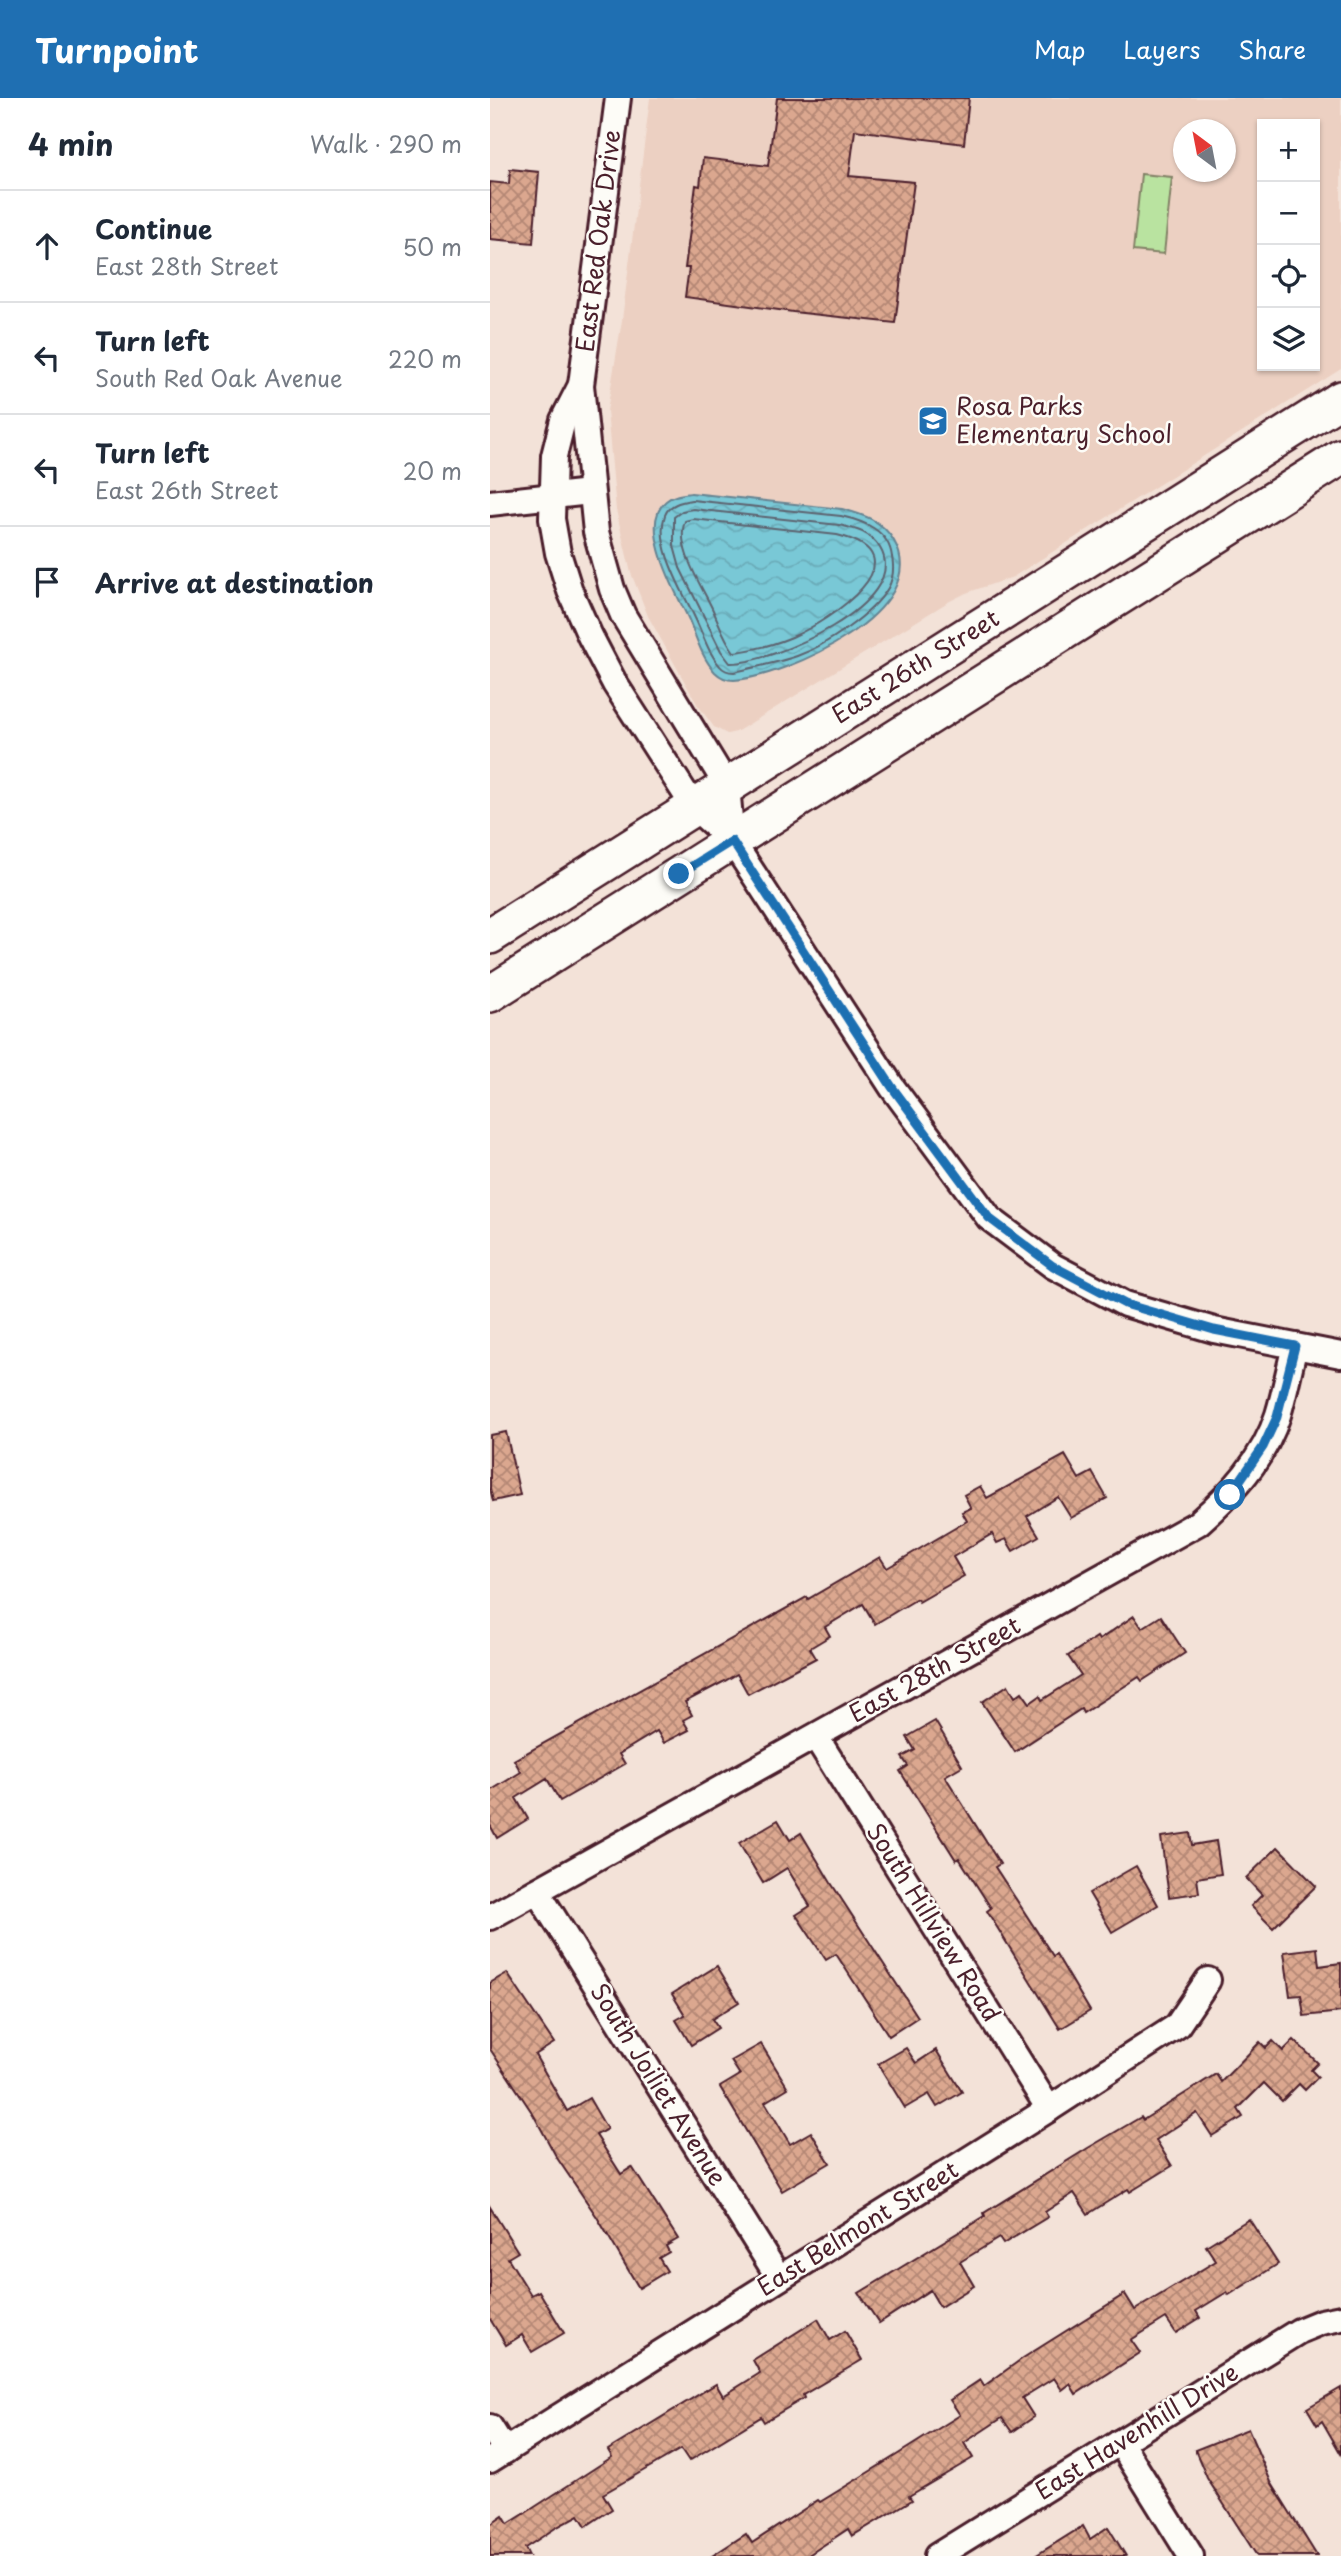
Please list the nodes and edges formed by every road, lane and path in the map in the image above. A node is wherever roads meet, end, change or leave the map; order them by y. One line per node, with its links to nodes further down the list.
1 (618, 98): 2 (street, East Red Oak Drive)
2 (581, 385): 5 (street, East Red Oak Drive); 6 (street, East Red Oak Drive)
3 (1341, 399): 8 (main road, East 26th Street)
4 (1341, 457): 10 (main road, East 26th Street)
5 (590, 492): 6 (street); 8 (street, East Red Oak Drive)
6 (552, 495): 7 (street); 9 (street, East Red Oak Drive)
7 (490, 503)
8 (727, 786): 9 (main road, East 26th Street); 10 (street, East Red Oak Drive)
9 (694, 807): 10 (street, East Red Oak Drive); 11 (main road, East 26th Street)
10 (732, 841): 12 (main road, East 26th Street); 13 (street)
11 (490, 936)
12 (490, 993)
13 (1295, 1346): 14 (street); 15 (street, East 28th Street)
14 (1341, 1355)
15 (816, 1737): 16 (street, East 28th Street); 19 (street, South Hillview Road)
16 (537, 1891): 17 (street, East 28th Street); 20 (street, South Joiliet Avenue)
17 (490, 1917)
18 (1208, 1980): 19 (street, East Belmont Street)
19 (1049, 2109): 20 (street, East Belmont Street)
20 (779, 2278): 24 (street, East Belmont Street)
21 (1341, 2318): 23 (street, East Havenhill Drive)
22 (490, 2427): 24 (street)
23 (1120, 2442): 25 (street, East Havenhill Drive); 26 (street)
24 (497, 2455)
25 (937, 2556)
26 (1191, 2556)

